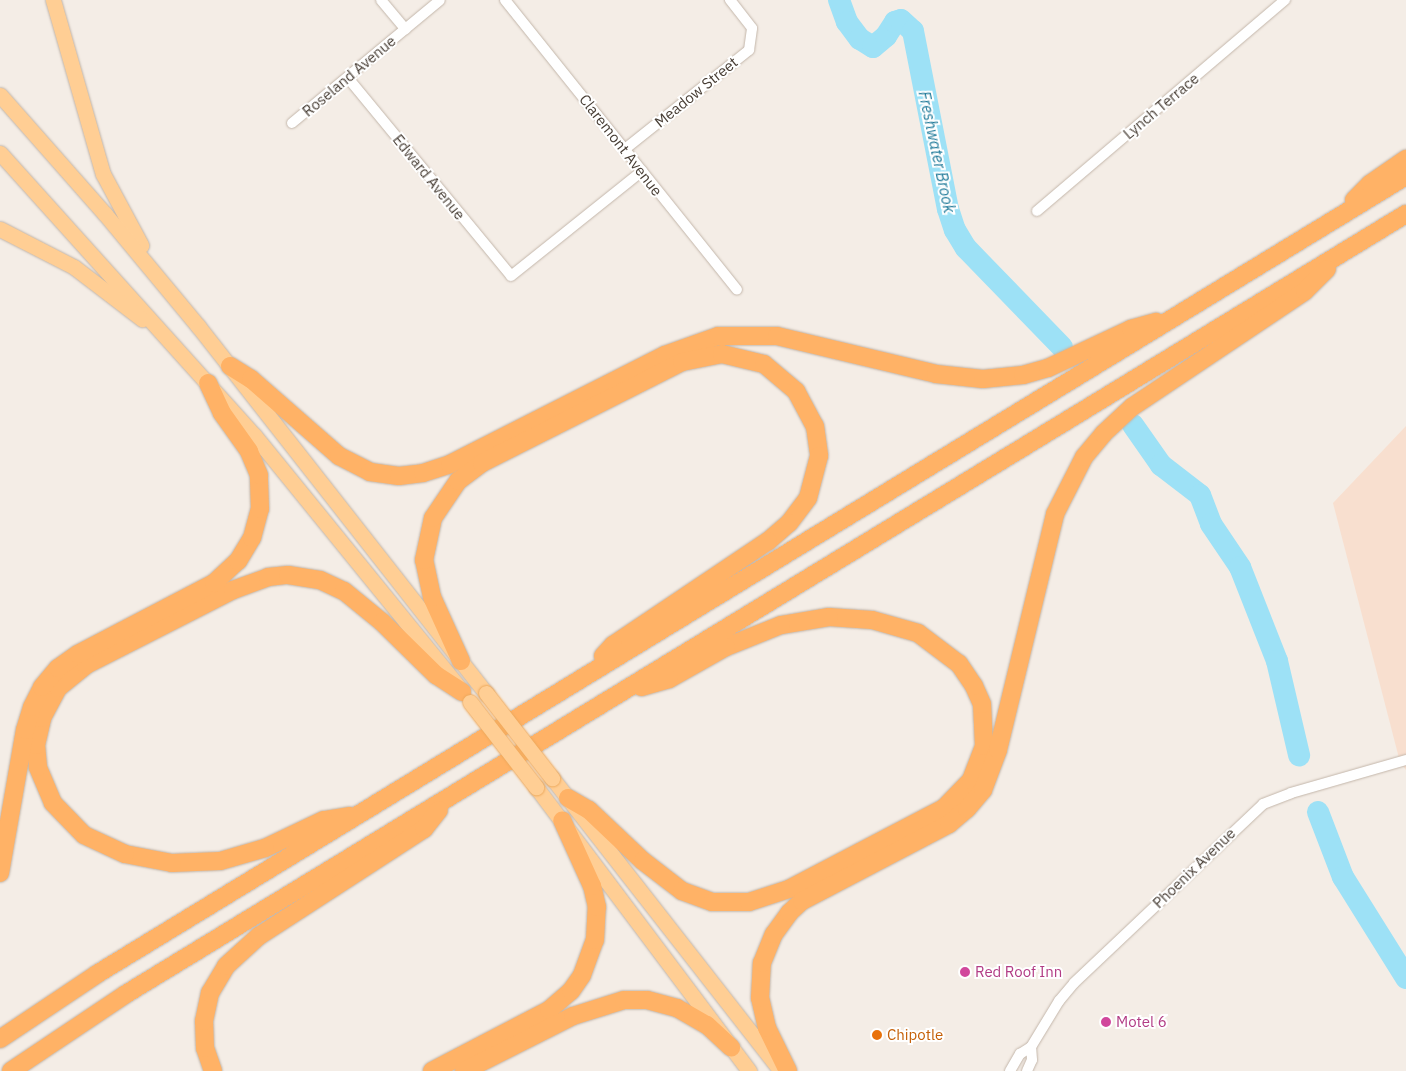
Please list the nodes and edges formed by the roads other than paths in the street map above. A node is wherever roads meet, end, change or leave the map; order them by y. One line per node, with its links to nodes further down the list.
1 (53, 0): 21 (main road)
2 (381, 0): 7 (street)
3 (440, 0): 7 (street)
4 (505, 0): 11 (street, Claremont Avenue)
5 (730, 0): 11 (street, Meadow Street)
6 (1285, 0): 16 (street, Lynch Terrace)
7 (405, 29): 8 (street, Roseland Avenue)
8 (348, 78): 10 (street, Roseland Avenue); 14 (street, Edward Avenue)
9 (0, 95): 21 (main road)
10 (292, 123)
11 (625, 149): 14 (street, Claremont Avenue)
12 (0, 153): 24 (main road)
13 (1406, 159): 17 (highway)
14 (642, 171): 22 (street, Claremont Avenue)
15 (1406, 176): 17 (highway)
16 (1037, 211)
17 (1344, 214): 23 (highway)
18 (1406, 214): 20 (highway)
19 (0, 229): 24 (main road)
20 (1336, 256): 29 (highway); 46 (highway)
21 (155, 273): 25 (main road)
22 (737, 290)
23 (1169, 321): 25 (highway); 28 (highway)
24 (161, 330): 26 (main road)
25 (230, 366): 27 (main road)
26 (208, 383): 30 (main road); 36 (highway)
27 (461, 661): 28 (highway); 32 (main road, bridge)
28 (588, 674): 34 (highway)
29 (626, 690): 32 (highway); 33 (highway)
30 (466, 697): 34 (highway); 35 (main road, bridge)
31 (1406, 760): 39 (street, Phoenix Avenue)
32 (568, 798): 45 (main road)
33 (448, 799): 40 (highway); 41 (highway)
34 (356, 816): 37 (highway)
35 (562, 820): 38 (main road); 42 (highway)
36 (0, 873)
37 (0, 1040)
38 (731, 1047): 43 (highway); 44 (main road)
39 (1031, 1047): 47 (street, Phoenix Avenue); 48 (street, Phoenix Avenue)
40 (11, 1071)
41 (213, 1071)
42 (432, 1071)
43 (464, 1071)
44 (749, 1071)
45 (781, 1071)
46 (788, 1071)
47 (1010, 1071)
48 (1027, 1071)

